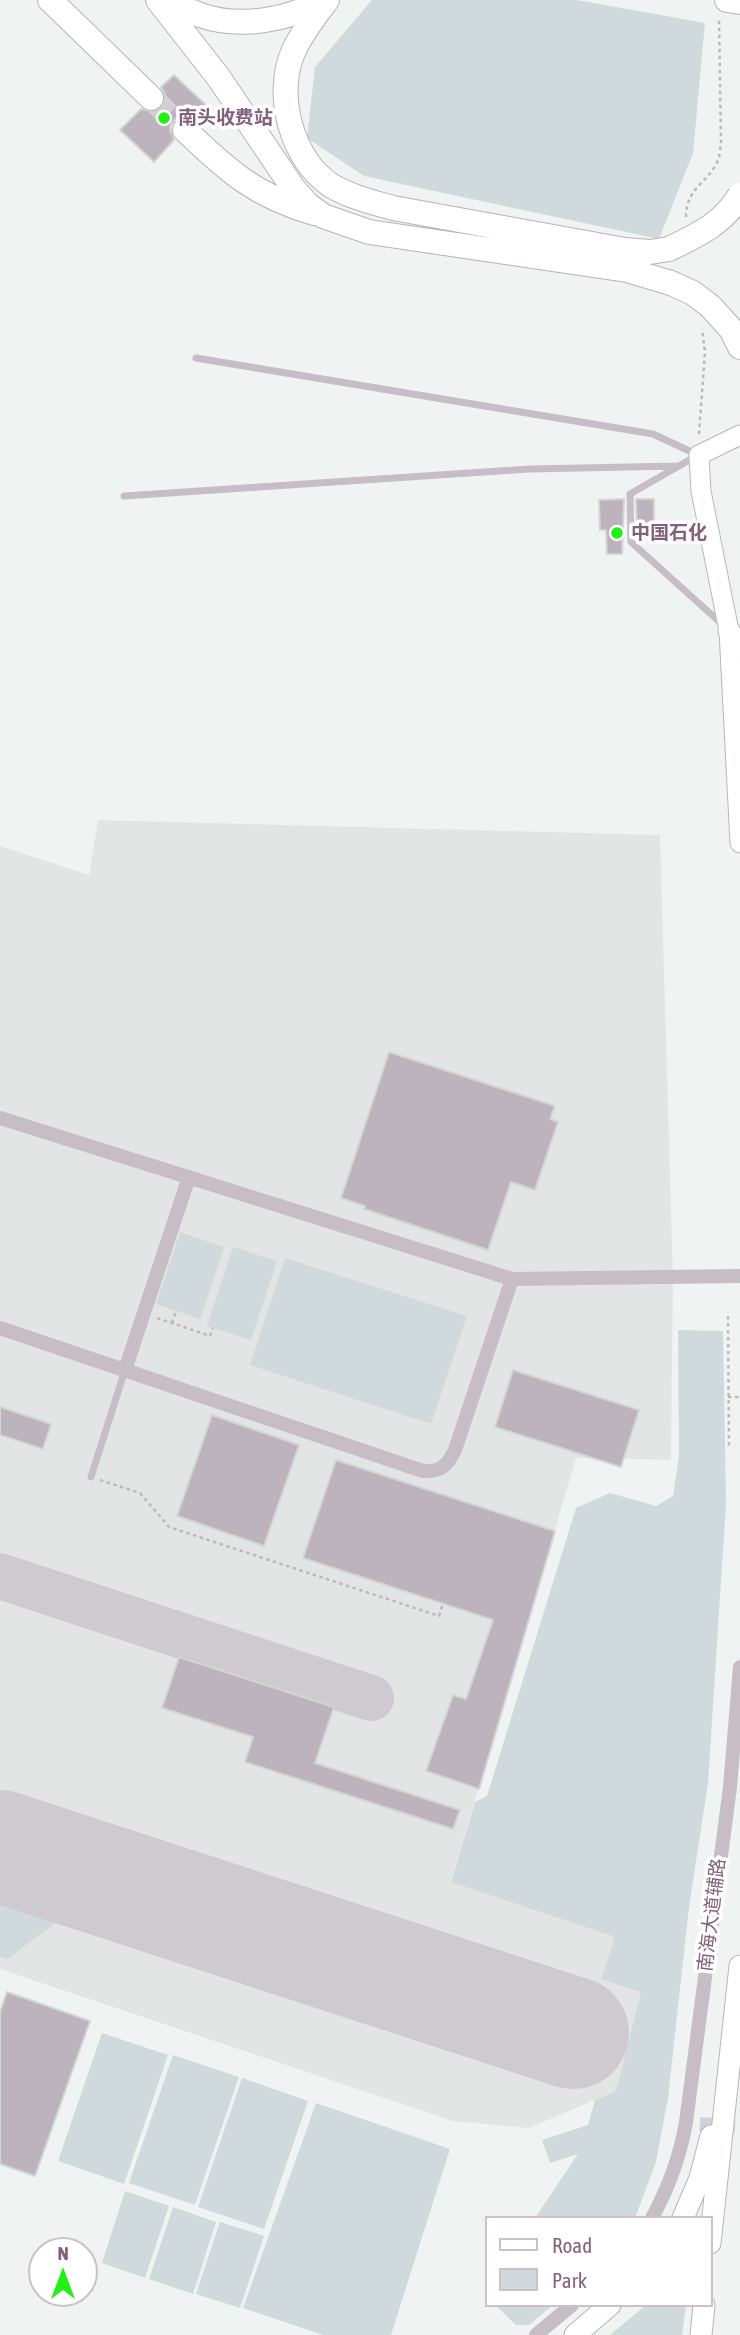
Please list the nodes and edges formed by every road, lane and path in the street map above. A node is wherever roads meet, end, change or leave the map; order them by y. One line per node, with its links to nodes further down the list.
1 (50, 0): 6 (highway)
2 (158, 0): 10 (highway)
3 (171, 0): 4 (highway)
4 (326, 0): 9 (highway, bridge)
5 (729, 5): 8 (path)
6 (151, 98)
7 (185, 130): 10 (highway)
8 (721, 144)
9 (740, 195)
10 (323, 216): 11 (highway, bridge)
11 (740, 347)
12 (196, 358): 14 (lane)
13 (740, 435): 14 (main road)
14 (699, 455): 15 (lane); 17 (main road)
15 (680, 466): 16 (lane); 17 (lane)
16 (124, 496)
17 (735, 639): 18 (main road)
18 (740, 843)
19 (0, 1118): 20 (street)
20 (189, 1177): 22 (street); 24 (street)
21 (740, 1276): 22 (street)
22 (512, 1279): 29 (street)
23 (176, 1311): 26 (path)
24 (144, 1314): 26 (path); 29 (street)
25 (728, 1317): 30 (path)
26 (172, 1323): 28 (path)
27 (0, 1328): 29 (street)
28 (213, 1328)
29 (125, 1370): 33 (lane)
30 (728, 1397): 31 (path); 32 (path)
31 (740, 1397)
32 (729, 1446)
33 (90, 1477): 34 (path)
34 (443, 1604)
35 (740, 1667): 38 (street, 南海大道辅路)
36 (740, 1966): 37 (main road)
37 (732, 2042): 39 (main road); 40 (main road)
38 (653, 2216)
39 (684, 2216)
40 (712, 2225)
41 (570, 2307): 44 (street)
42 (608, 2307): 45 (main road)
43 (704, 2307): 46 (main road)
44 (537, 2335)
45 (575, 2335)
46 (701, 2335)

